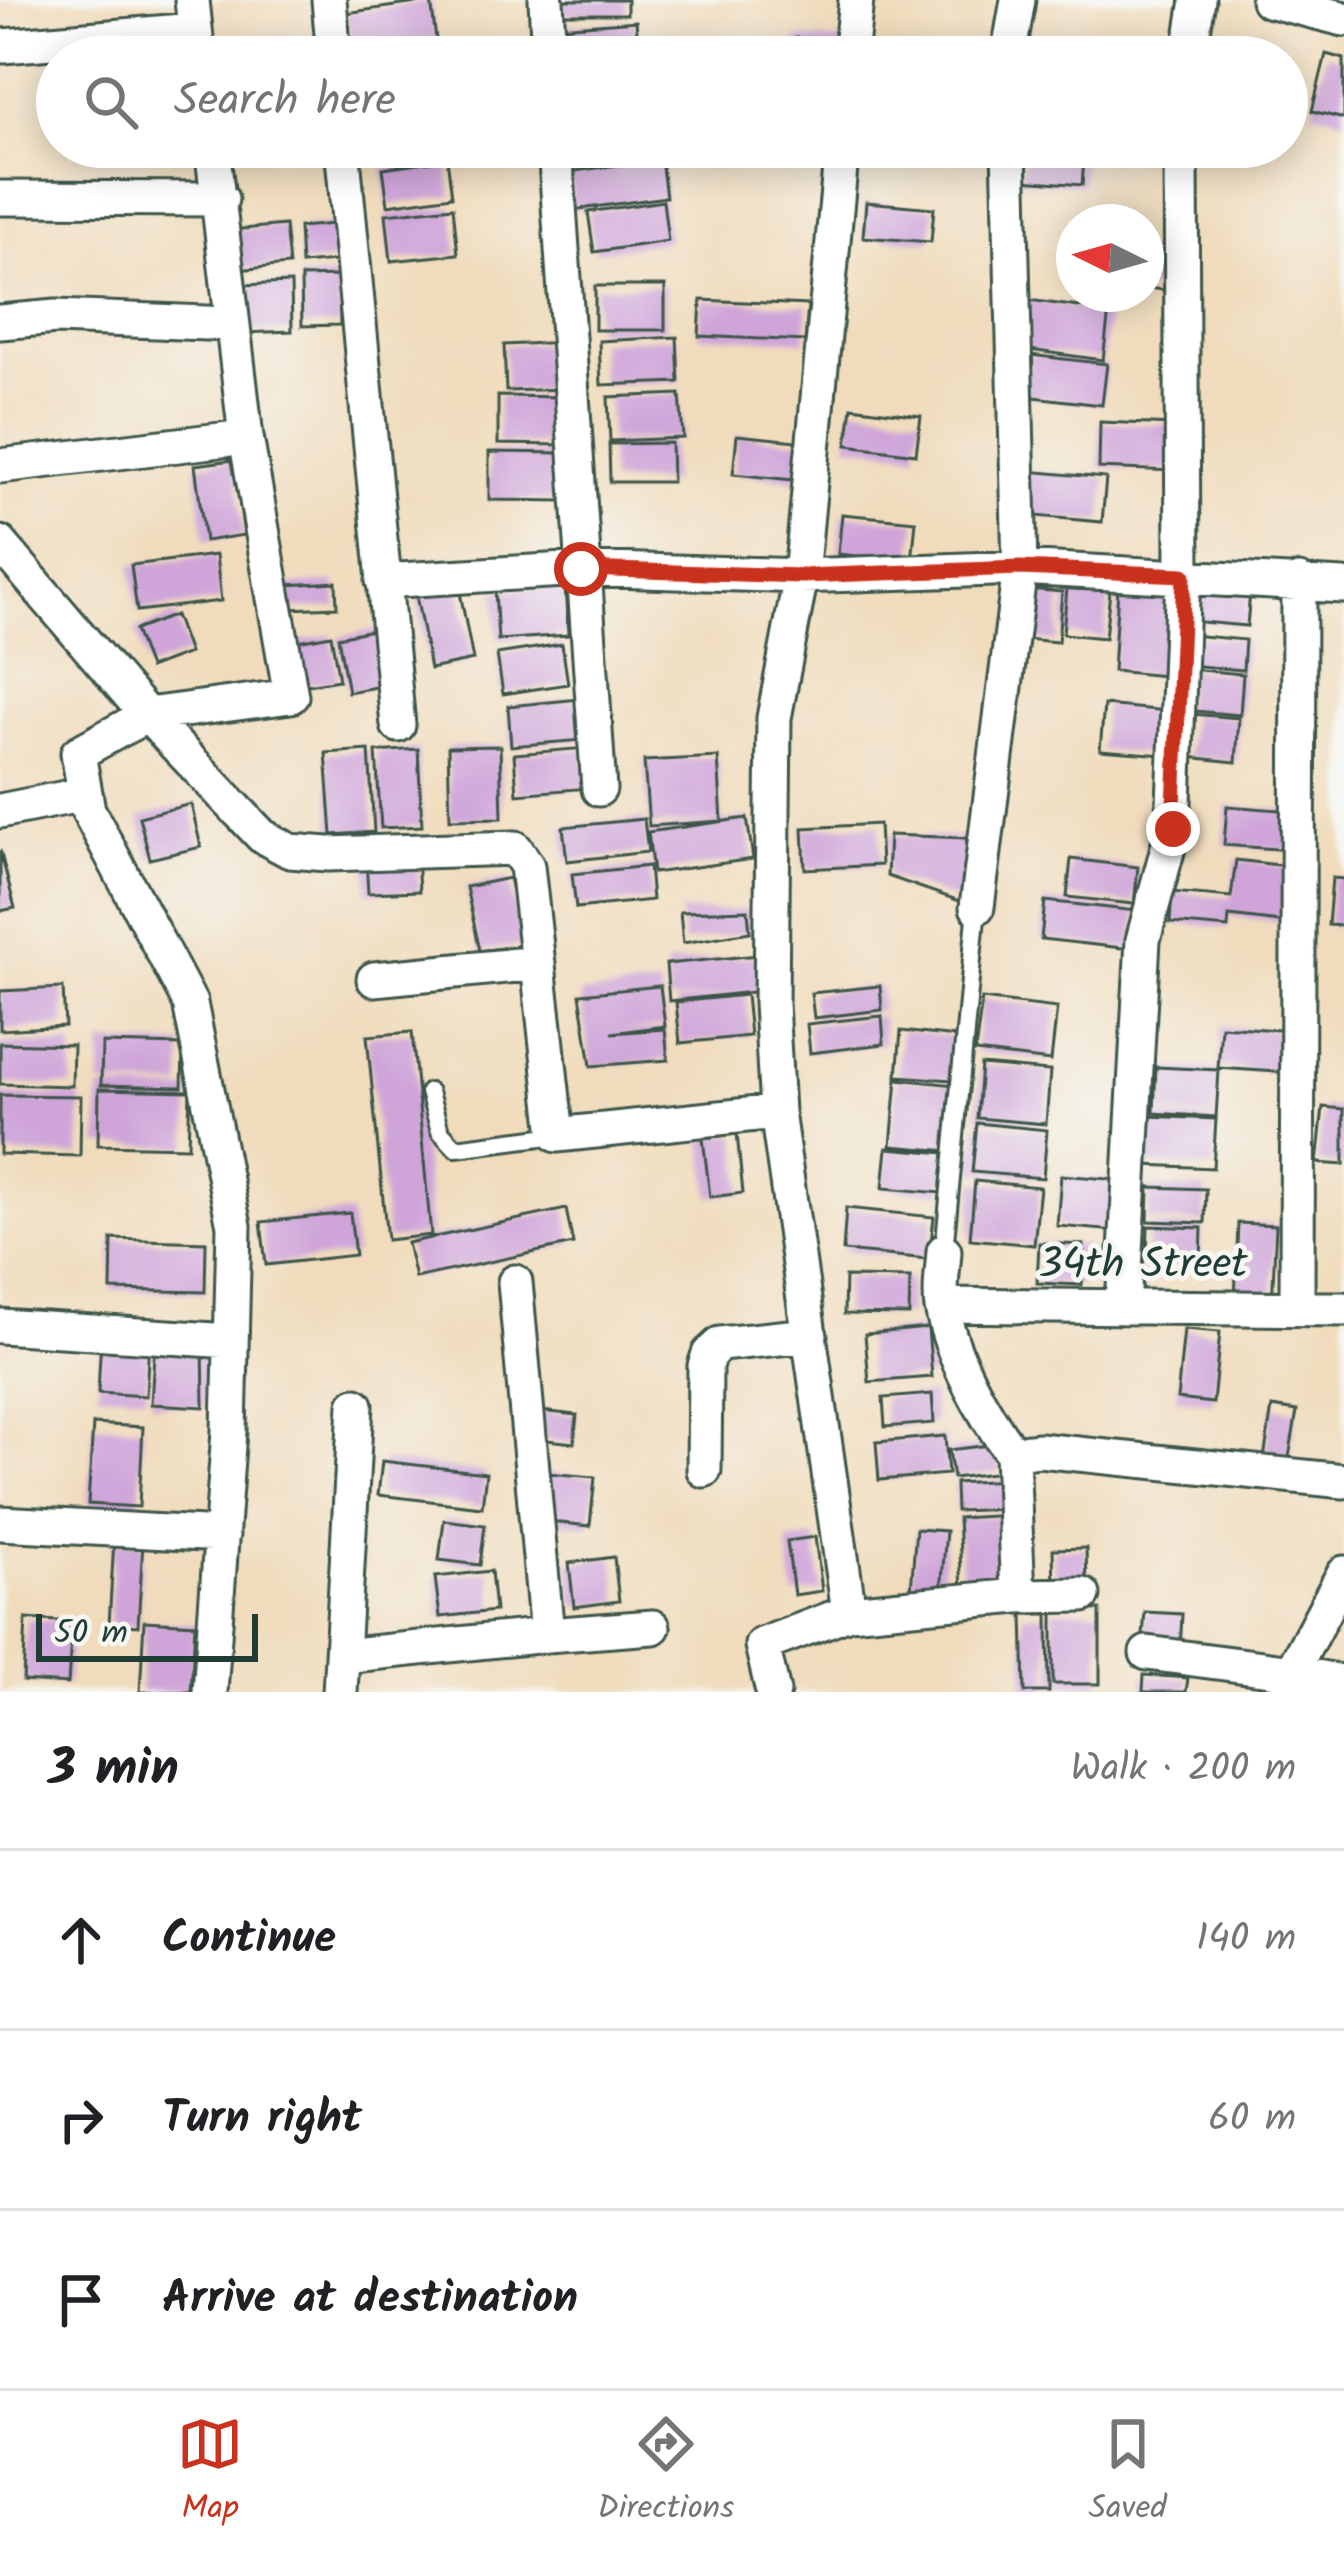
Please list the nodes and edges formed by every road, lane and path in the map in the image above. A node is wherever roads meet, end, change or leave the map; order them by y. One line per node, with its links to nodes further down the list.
1 (328, 0): 10 (street)
2 (546, 0): 11 (street)
3 (856, 0): 12 (street)
4 (1018, 0): 13 (street)
5 (1198, 0): 14 (street)
6 (1268, 0): 7 (street)
7 (1344, 19)
8 (194, 29): 9 (street)
9 (115, 36)
10 (332, 36)
11 (548, 36)
12 (852, 36)
13 (1012, 36)
14 (1192, 36)
15 (36, 43): 16 (street)
16 (3, 46)
17 (216, 168): 24 (street)
18 (344, 168): 34 (street)
19 (556, 168): 31 (street)
20 (840, 168): 33 (street)
21 (1010, 168): 30 (street)
22 (1181, 168): 32 (street)
23 (0, 198): 24 (street)
24 (221, 199): 26 (street)
25 (0, 322): 26 (street)
26 (231, 324): 27 (street)
27 (246, 437): 28 (street); 37 (street)
28 (0, 466)
29 (0, 543): 37 (street)
30 (1020, 568): 32 (street); 33 (street); 42 (street)
31 (581, 569): 33 (street); 34 (street); 39 (street)
32 (1184, 575): 35 (street); 51 (street)
33 (801, 576): 46 (street)
34 (382, 580): 38 (street)
35 (1299, 581): 36 (street); 52 (street)
36 (1344, 586)
37 (147, 715): 40 (street); 43 (street)
38 (398, 725)
39 (598, 789)
40 (85, 794): 41 (street); 56 (street)
41 (0, 811)
42 (977, 907): 48 (lane)
43 (538, 963): 44 (street); 47 (street)
44 (374, 979)
45 (429, 1092): 47 (lane)
46 (777, 1112): 47 (street); 55 (street)
47 (557, 1135)
48 (944, 1251): 50 (street)
49 (515, 1282): 68 (street)
50 (941, 1305): 51 (street, 34th Street); 58 (street)
51 (1123, 1307): 52 (street, 34th Street)
52 (1297, 1308): 53 (street, 34th Street)
53 (1344, 1310)
54 (0, 1325): 56 (street)
55 (810, 1335): 59 (street); 66 (street)
56 (230, 1341): 62 (street)
57 (356, 1405): 70 (street)
58 (1026, 1451): 60 (street); 65 (street)
59 (704, 1470)
60 (1344, 1481)
61 (0, 1523): 62 (street)
62 (222, 1535): 73 (street)
63 (1344, 1574): 71 (street)
64 (1083, 1594): 65 (street)
65 (1018, 1596): 66 (street)
66 (849, 1612): 75 (street)
67 (652, 1627): 68 (street)
68 (547, 1635): 70 (street)
69 (1147, 1653): 71 (street)
70 (342, 1656): 74 (street)
71 (1287, 1682): 72 (street)
72 (1344, 1683)
73 (210, 1692)
74 (340, 1692)
75 (772, 1692)

